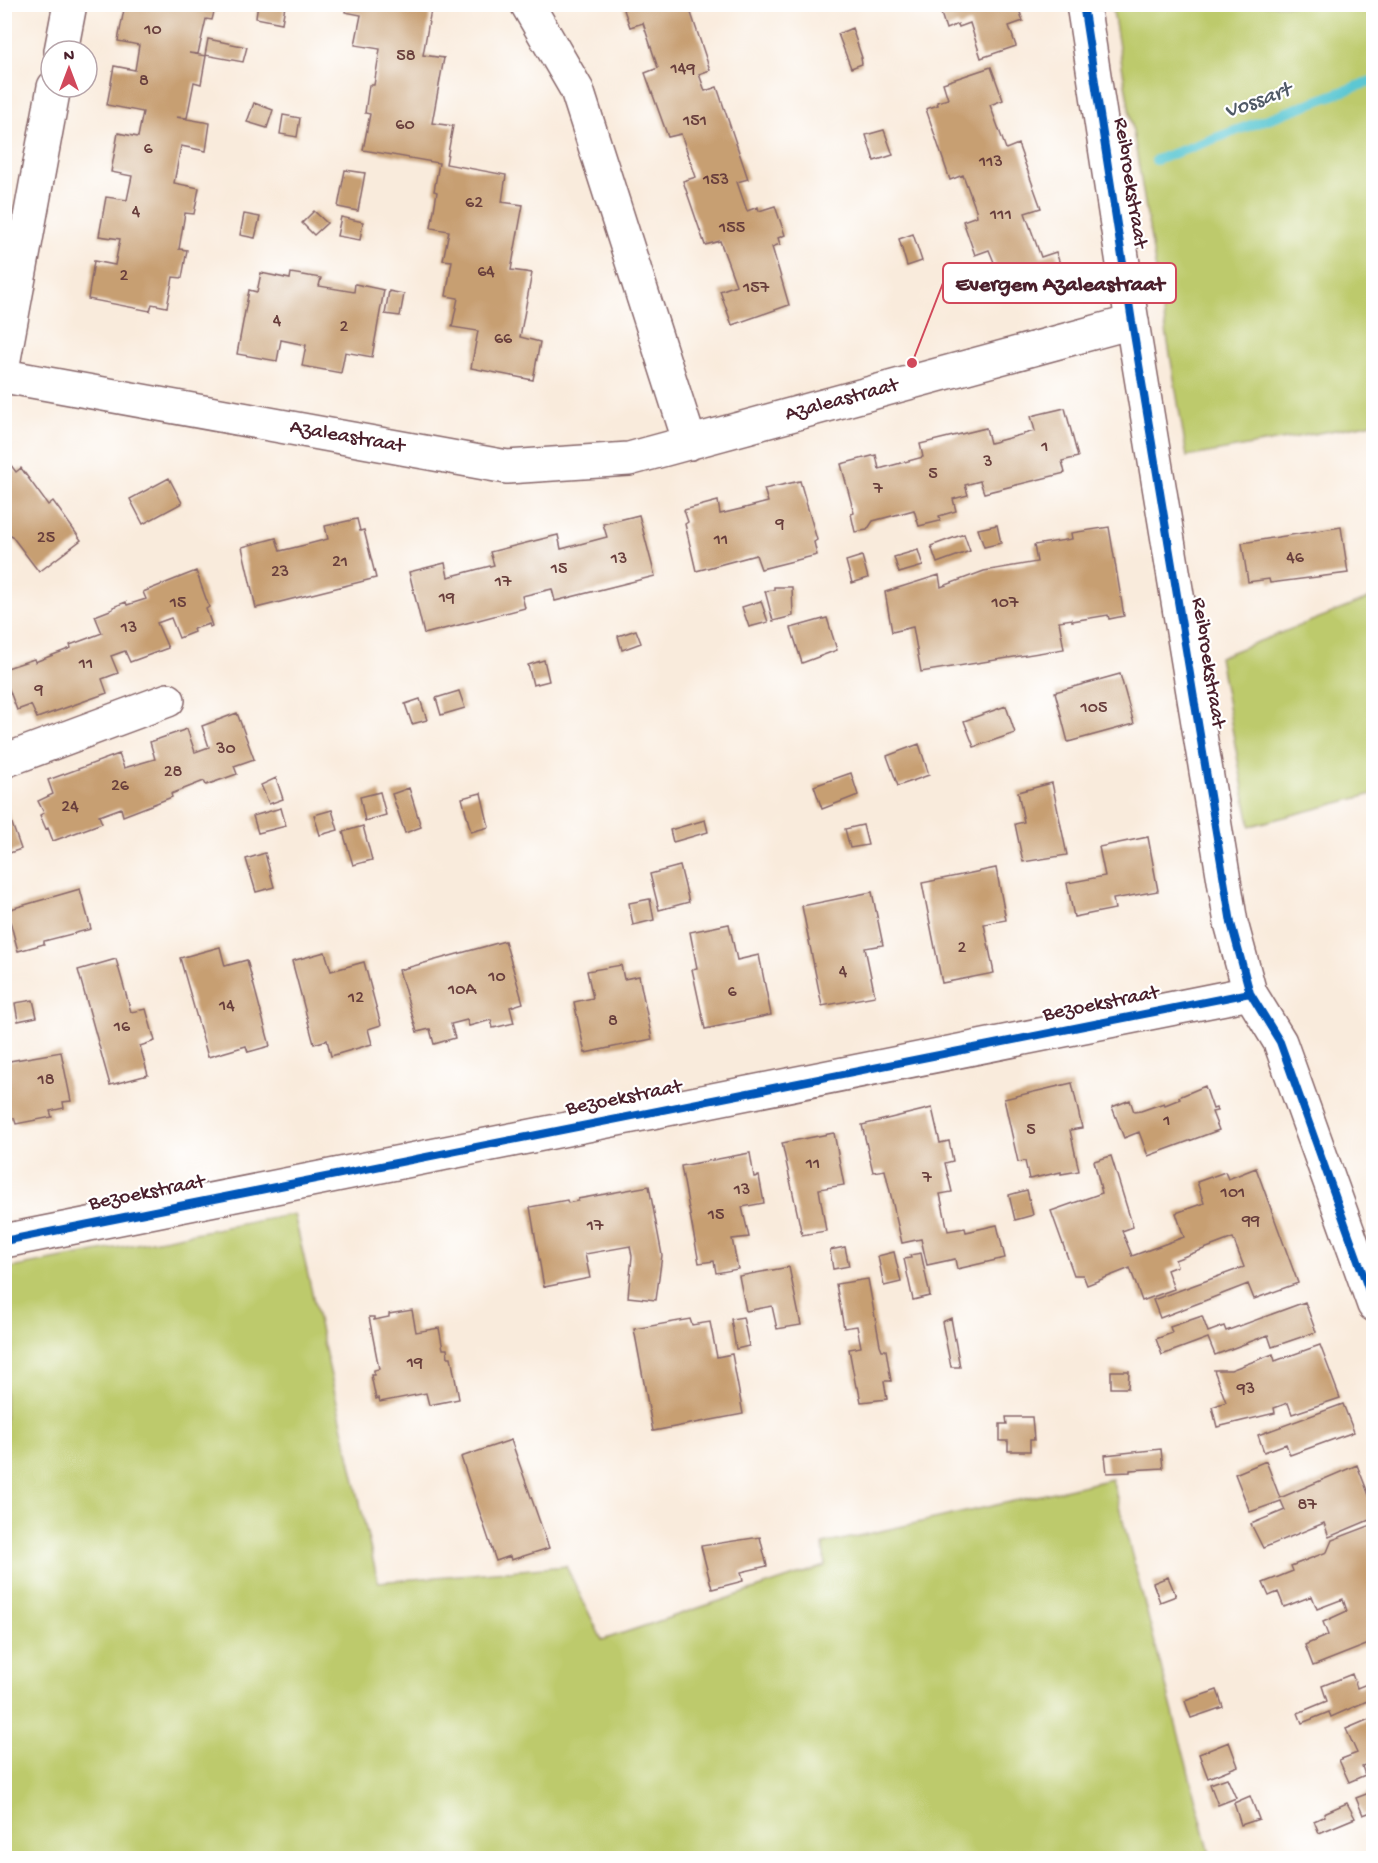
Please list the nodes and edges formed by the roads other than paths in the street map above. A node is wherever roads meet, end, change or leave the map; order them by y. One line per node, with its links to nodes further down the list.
1 (70, 4): 4 (street)
2 (527, 4): 9 (street)
3 (1083, 4): 6 (street, Reibroekstraat)
4 (63, 39)
5 (52, 99): 7 (street)
6 (1132, 322): 9 (street, Azaleastraat); 12 (street, Reibroekstraat)
7 (4, 358)
8 (4, 376): 9 (street, Azaleastraat)
9 (690, 443)
10 (168, 700): 11 (street)
11 (4, 761)
12 (1250, 993): 13 (street, Bezoekstraat); 14 (street, Reibroekstraat)
13 (4, 1241)
14 (1374, 1305)

